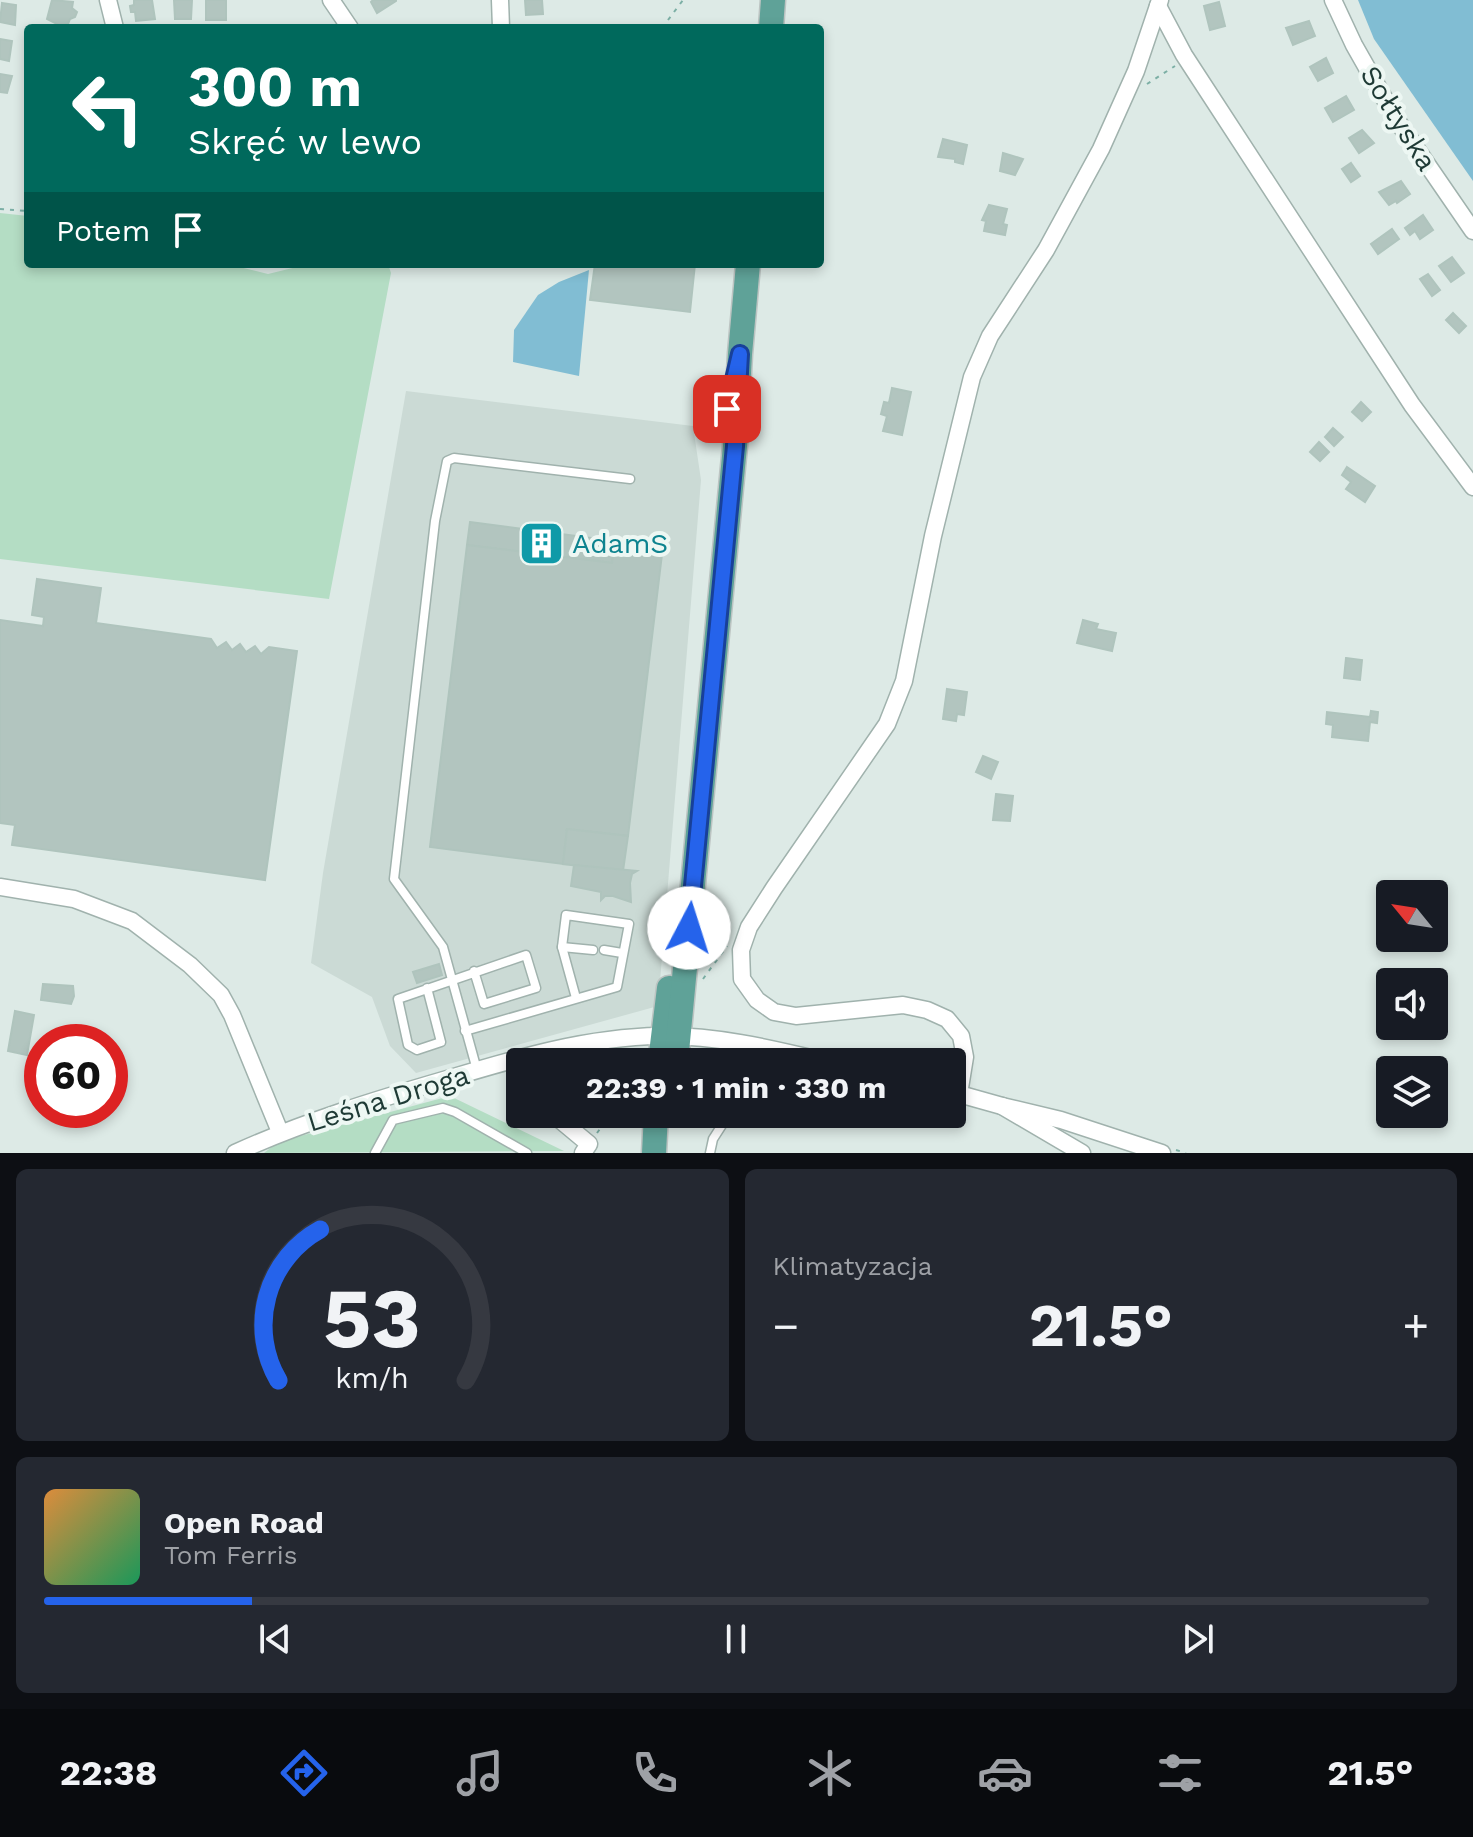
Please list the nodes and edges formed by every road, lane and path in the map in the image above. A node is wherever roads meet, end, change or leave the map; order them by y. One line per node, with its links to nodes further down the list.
1 (108, 0): 8 (street)
2 (331, 0): 9 (street)
3 (500, 0): 10 (street)
4 (683, 0): 11 (path)
5 (773, 0): 12 (main road)
6 (1333, 0): 17 (street, Sołtyska)
7 (1159, 3): 14 (street); 20 (street)
8 (114, 24)
9 (347, 24)
10 (501, 24)
11 (665, 24)
12 (771, 24)
13 (1177, 64): 14 (path)
14 (1131, 83): 36 (street)
15 (0, 209): 16 (path)
16 (24, 211)
17 (1473, 231)
18 (748, 268): 31 (main road)
19 (630, 479): 27 (lane)
20 (1473, 487)
21 (0, 887): 46 (street)
22 (562, 947): 23 (lane); 25 (lane); 29 (lane)
23 (593, 950)
24 (604, 950): 25 (lane)
25 (622, 953): 29 (lane)
26 (474, 971): 26 (lane); 27 (lane)
27 (452, 979): 28 (lane); 30 (lane)
28 (427, 988): 28 (lane)
29 (576, 998): 30 (lane)
30 (465, 1031): 38 (lane)
31 (671, 1036): 32 (street, Leśna Droga); 33 (main road); 34 (main road); 35 (street, Leśna Droga)
32 (569, 1048)
33 (666, 1048)
34 (673, 1048)
35 (731, 1048)
36 (963, 1048)
37 (506, 1068): 38 (street, Leśna Droga)
38 (477, 1070): 46 (street, Leśna Droga)
39 (966, 1096): 40 (street)
40 (1002, 1106): 56 (street); 57 (street)
41 (567, 1128): 48 (street)
42 (601, 1128): 48 (path)
43 (655, 1128): 53 (main road)
44 (671, 1128): 54 (main road)
45 (720, 1128): 55 (lane)
46 (280, 1132): 49 (street, Leśna Droga)
47 (511, 1144): 50 (lane); 51 (lane); 52 (lane)
48 (586, 1148)
49 (235, 1153)
50 (375, 1153)
51 (504, 1153)
52 (527, 1153)
53 (654, 1153)
54 (670, 1153)
55 (710, 1153)
56 (1082, 1153)
57 (1162, 1153)

